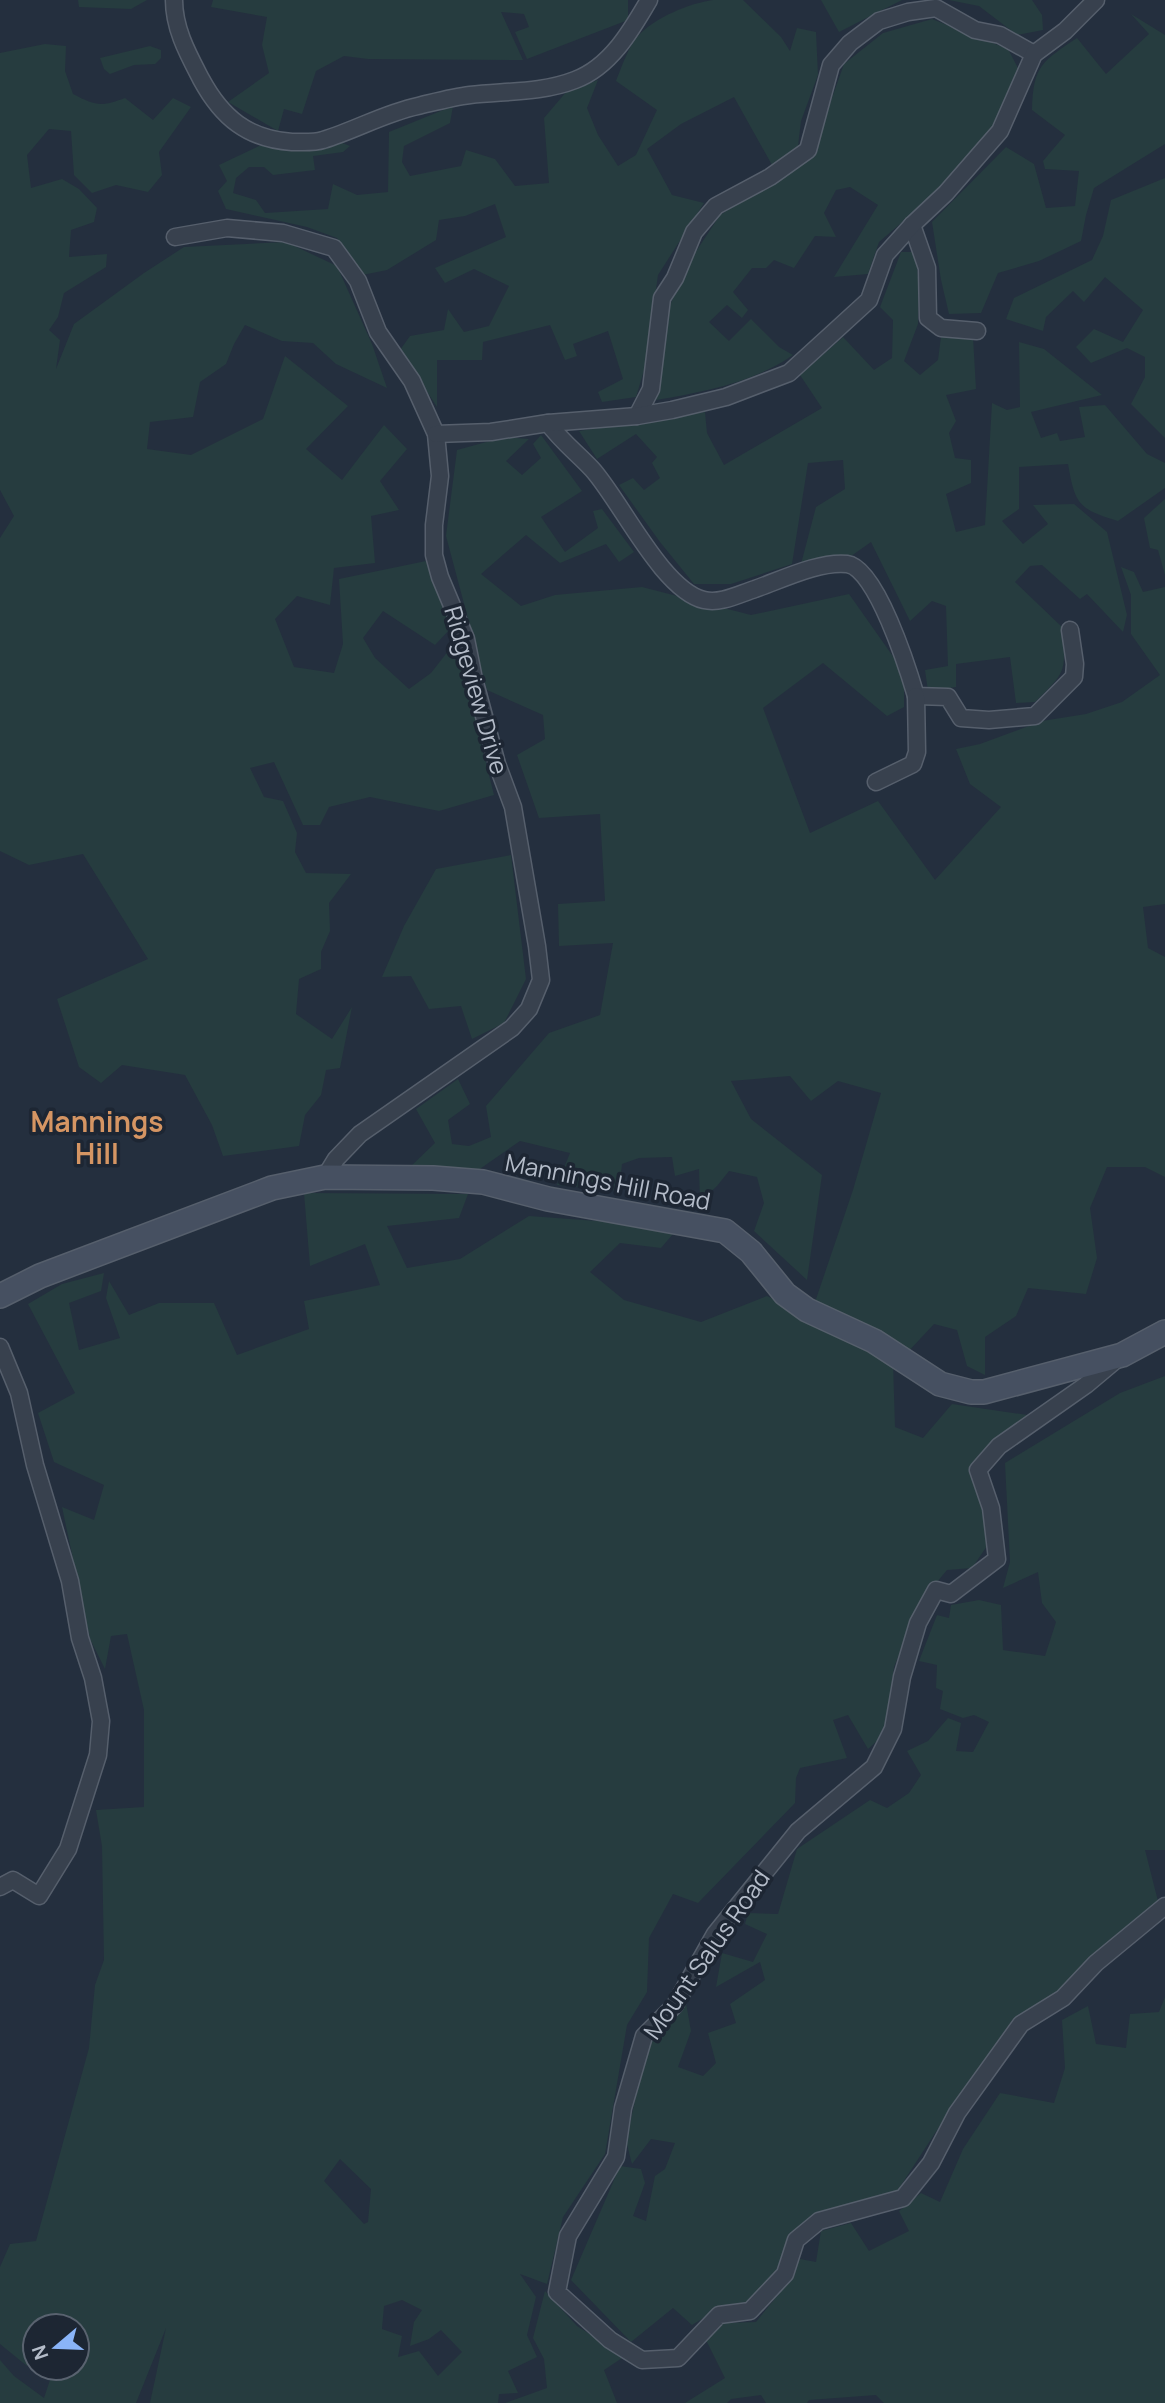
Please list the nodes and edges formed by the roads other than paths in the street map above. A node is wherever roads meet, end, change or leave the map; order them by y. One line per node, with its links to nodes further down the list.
1 (174, 0): 2 (street)
2 (649, 0)
3 (1096, 0): 4 (street)
4 (1034, 54): 5 (street); 8 (street)
5 (912, 225): 7 (street); 8 (street)
6 (175, 237): 10 (street, Ridgeview Drive)
7 (977, 331)
8 (637, 416): 9 (street)
9 (548, 423): 10 (street); 12 (street)
10 (436, 434): 14 (street, Ridgeview Drive)
11 (1070, 630): 12 (street)
12 (916, 696): 13 (street)
13 (876, 782)
14 (325, 1177): 15 (main road, Mannings Hill Road); 18 (main road, Mannings Hill Road)
15 (0, 1296)
16 (1165, 1332): 18 (main road, Mannings Hill Road)
17 (0, 1347): 19 (street)
18 (1122, 1355): 20 (street, Mount Salus Road)
19 (0, 1887)
20 (1165, 1906)

